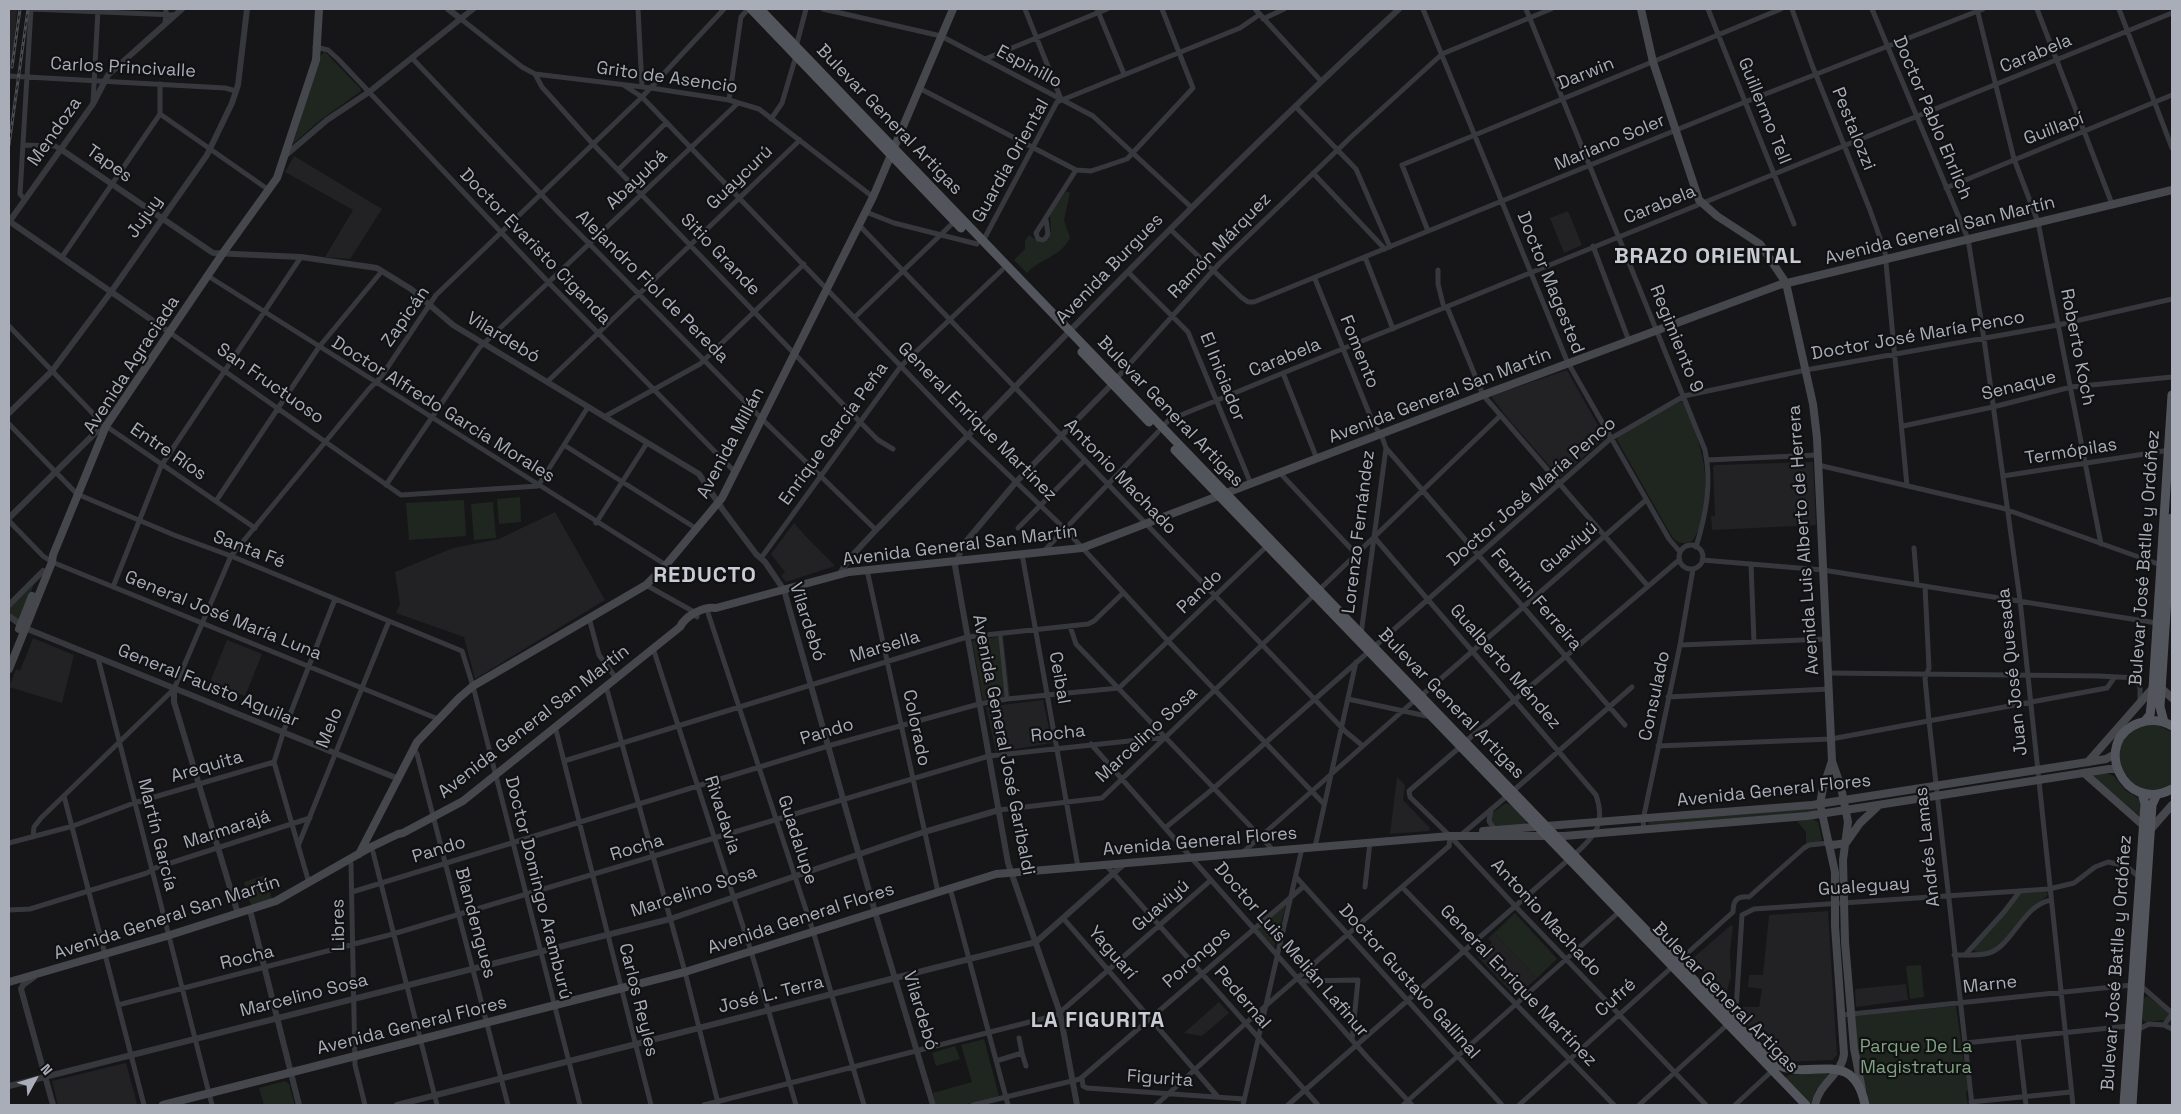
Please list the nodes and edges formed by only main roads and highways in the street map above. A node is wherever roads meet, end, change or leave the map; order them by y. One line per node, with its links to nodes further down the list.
1 (314, 9): 7 (main road, Avenida Agraciada)
2 (319, 9): 7 (main road, Avenida Agraciada)
3 (749, 9): 8 (main road, Bulevar General Artigas)
4 (760, 9): 8 (main road, Bulevar General Artigas)
5 (953, 9): 9 (main road, Avenida Millán)
6 (1641, 9): 13 (main road, Avenida Luis Alberto de Herrera)
7 (315, 47): 11 (main road, Avenida Agraciada); 11 (main road, Avenida Agraciada)
8 (796, 51): 9 (main road, Bulevar General Artigas)
9 (893, 152): 12 (main road, Bulevar General Artigas); 12 (main road, Bulevar General Artigas); 53 (main road, Avenida Millán)
10 (2172, 190): 13 (main road, Avenida General San Martín)
11 (259, 202): 20 (main road, Avenida Agraciada)
12 (980, 242): 14 (main road, Bulevar General Artigas); 14 (main road, Bulevar General Artigas)
13 (1786, 283): 17 (main road, Avenida General San Martín); 36 (main road, Avenida Luis Alberto de Herrera)
14 (1068, 334): 17 (main road, Bulevar General Artigas)
15 (2172, 395): 16 (main road, Bulevar José Batlle y Ordóñez)
16 (2170, 450): 22 (main road, Bulevar José Batlle y Ordóñez)
17 (1223, 495): 21 (main road, Bulevar General Artigas); 21 (main road, Bulevar General Artigas); 23 (main road, Avenida General San Martín)
18 (2172, 518): 19 (main road, Bulevar José Batlle y Ordóñez)
19 (2172, 528): 22 (main road, Bulevar José Batlle y Ordóñez)
20 (51, 559): 25 (main road, Avenida Agraciada); 25 (main road, Avenida Agraciada)
21 (1316, 592): 26 (main road, Bulevar General Artigas); 26 (main road, Bulevar General Artigas)
22 (2166, 597): 29 (main road, Bulevar José Batlle y Ordóñez); 29 (main road, Bulevar José Batlle y Ordóñez)
23 (716, 608): 24 (main road, Avenida General San Martín); 24 (main road, Avenida General San Martín)
24 (696, 615): 58 (main road, Avenida General San Martín)
25 (23, 627): 27 (main road, Avenida Agraciada); 28 (main road, Avenida Agraciada)
26 (1371, 649): 30 (main road, Bulevar General Artigas)
27 (9, 657)
28 (9, 669)
29 (2157, 688): 31 (main road); 32 (main road, Bulevar José Batlle y Ordóñez); 33 (main road, Bulevar José Batlle y Ordóñez); 37 (main road)
30 (1418, 698): 34 (main road, Bulevar General Artigas); 34 (main road, Bulevar General Artigas)
31 (2172, 698)
32 (2145, 721): 33 (main road, Bulevar José Batlle y Ordóñez); 35 (main road)
33 (2168, 724)
34 (1463, 744): 51 (main road, Bulevar General Artigas)
35 (2116, 754): 37 (main road, Avenida General Flores); 38 (main road)
36 (1832, 761): 40 (main road, Avenida Luis Alberto de Herrera); 41 (main road, Avenida Luis Alberto de Herrera)
37 (2088, 762): 45 (main road, Avenida General Flores)
38 (2117, 769): 39 (main road, Avenida General Flores); 43 (main road)
39 (2084, 773): 47 (main road, Avenida General Flores); 52 (main road)
40 (1823, 787): 41 (main road); 46 (main road, Avenida Luis Alberto de Herrera)
41 (1841, 788): 45 (main road, Avenida Luis Alberto de Herrera)
42 (2172, 789): 44 (main road)
43 (2142, 793): 44 (main road); 52 (main road, Bulevar José Batlle y Ordóñez)
44 (2157, 794): 52 (main road, Bulevar José Batlle y Ordóñez)
45 (1844, 800): 46 (main road, Avenida General Flores); 49 (main road, Avenida Luis Alberto de Herrera)
46 (1820, 804): 50 (main road, Avenida Luis Alberto de Herrera); 51 (main road, Avenida General Flores)
47 (1880, 805): 49 (main road, Avenida General Flores); 57 (main road, Avenida Luis Alberto de Herrera)
48 (2172, 805): 52 (main road, Bulevar José Batlle y Ordóñez)
49 (1846, 810): 50 (main road, Avenida General Flores); 57 (main road, Avenida Luis Alberto de Herrera)
50 (1822, 814): 55 (main road, Avenida General Flores); 56 (main road, Avenida Luis Alberto de Herrera)
51 (1542, 827): 54 (main road, Avenida General Flores); 55 (main road, Bulevar General Artigas)
52 (2147, 827): 65 (main road, Bulevar José Batlle y Ordóñez); 65 (main road, Bulevar José Batlle y Ordóñez)
53 (372, 833): 58 (main road, Avenida Millán); 59 (main road, Avenida Millán)
54 (1461, 835): 55 (main road, Avenida General Flores); 71 (main road, Avenida General Flores)
55 (1552, 836): 60 (main road, Bulevar General Artigas)
56 (1828, 842): 57 (main road, Cufré); 62 (main road, Avenida Luis Alberto de Herrera)
57 (1846, 843): 62 (main road, Avenida Luis Alberto de Herrera)
58 (370, 852): 59 (main road, Avenida General San Martín); 61 (main road, Avenida General San Martín)
59 (360, 854): 61 (main road, Avenida General San Martín)
60 (1575, 858): 63 (main road, Bulevar General Artigas); 63 (main road, Bulevar General Artigas)
61 (331, 872): 64 (main road, Avenida General San Martín)
62 (1839, 902): 66 (main road, Avenida Luis Alberto de Herrera)
63 (1675, 965): 68 (main road, Bulevar General Artigas)
64 (10, 982)
65 (2136, 985): 67 (main road, Bulevar José Batlle y Ordóñez)
66 (1846, 1015): 69 (main road, Avenida Luis Alberto de Herrera); 70 (main road, Avenida Luis Alberto de Herrera)
67 (2133, 1028): 75 (main road, Bulevar José Batlle y Ordóñez); 76 (main road, Bulevar José Batlle y Ordóñez)
68 (1776, 1068): 69 (main road); 72 (main road, Bulevar General Artigas)
69 (1837, 1070): 70 (main road); 73 (main road)
70 (1862, 1090): 74 (main road, Avenida Luis Alberto de Herrera)
71 (163, 1105)
72 (1806, 1105)
73 (1815, 1105)
74 (1865, 1105)
75 (2124, 1105)
76 (2132, 1105)

